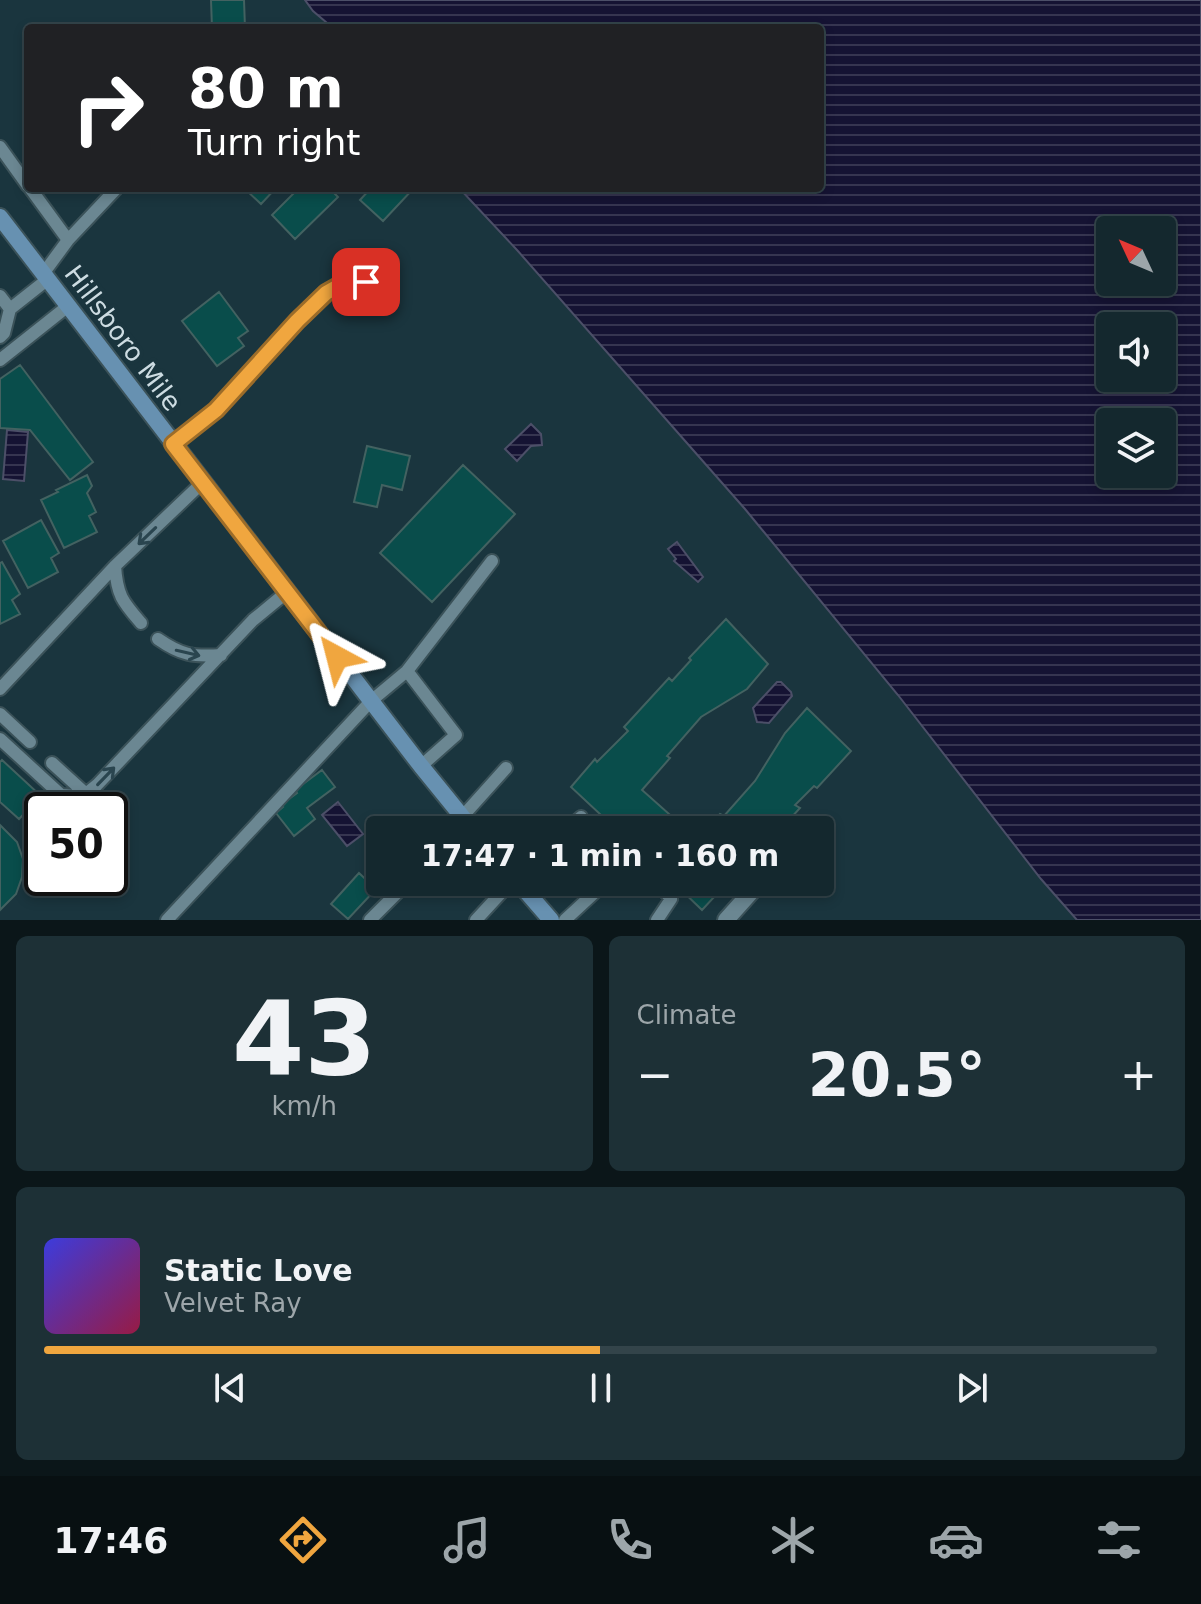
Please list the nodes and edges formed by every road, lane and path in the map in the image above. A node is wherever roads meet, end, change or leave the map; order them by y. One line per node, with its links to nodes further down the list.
1 (0, 147): 2 (lane)
2 (24, 180)
3 (33, 192): 6 (lane)
4 (113, 192): 6 (lane)
5 (0, 217): 7 (main road, Hillsboro Mile)
6 (68, 240): 7 (lane)
7 (46, 276): 10 (main road, Hillsboro Mile); 11 (lane)
8 (366, 282): 14 (lane)
9 (0, 296): 11 (lane)
10 (68, 306): 13 (lane); 14 (main road, Hillsboro Mile)
11 (10, 309): 12 (lane)
12 (0, 337)
13 (0, 360)
14 (173, 444): 15 (main road, Hillsboro Mile)
15 (203, 482): 17 (lane, one-way to 17); 18 (main road, Hillsboro Mile)
16 (492, 561): 22 (lane)
17 (115, 566): 19 (lane); 23 (lane)
18 (287, 592): 21 (lane); 24 (main road, Hillsboro Mile)
19 (141, 623)
20 (158, 639): 21 (lane, one-way to 21)
21 (221, 655): 33 (lane, one-way to 21)
22 (407, 671): 24 (lane); 29 (lane)
23 (0, 689)
24 (371, 701): 29 (main road, Hillsboro Mile); 42 (lane)
25 (0, 714): 27 (lane)
26 (0, 739): 31 (lane)
27 (30, 742)
28 (52, 763): 32 (lane)
29 (421, 766): 34 (main road, Hillsboro Mile)
30 (506, 768): 35 (lane)
31 (58, 792)
32 (84, 792)
33 (88, 792)
34 (458, 816)
35 (473, 816)
36 (394, 896): 43 (lane)
37 (498, 896): 44 (lane)
38 (530, 896): 45 (main road)
39 (591, 896): 46 (lane)
40 (669, 896): 47 (lane)
41 (747, 896): 48 (street)
42 (167, 920)
43 (370, 920)
44 (476, 920)
45 (551, 920)
46 (565, 920)
47 (657, 920)
48 (726, 920)

